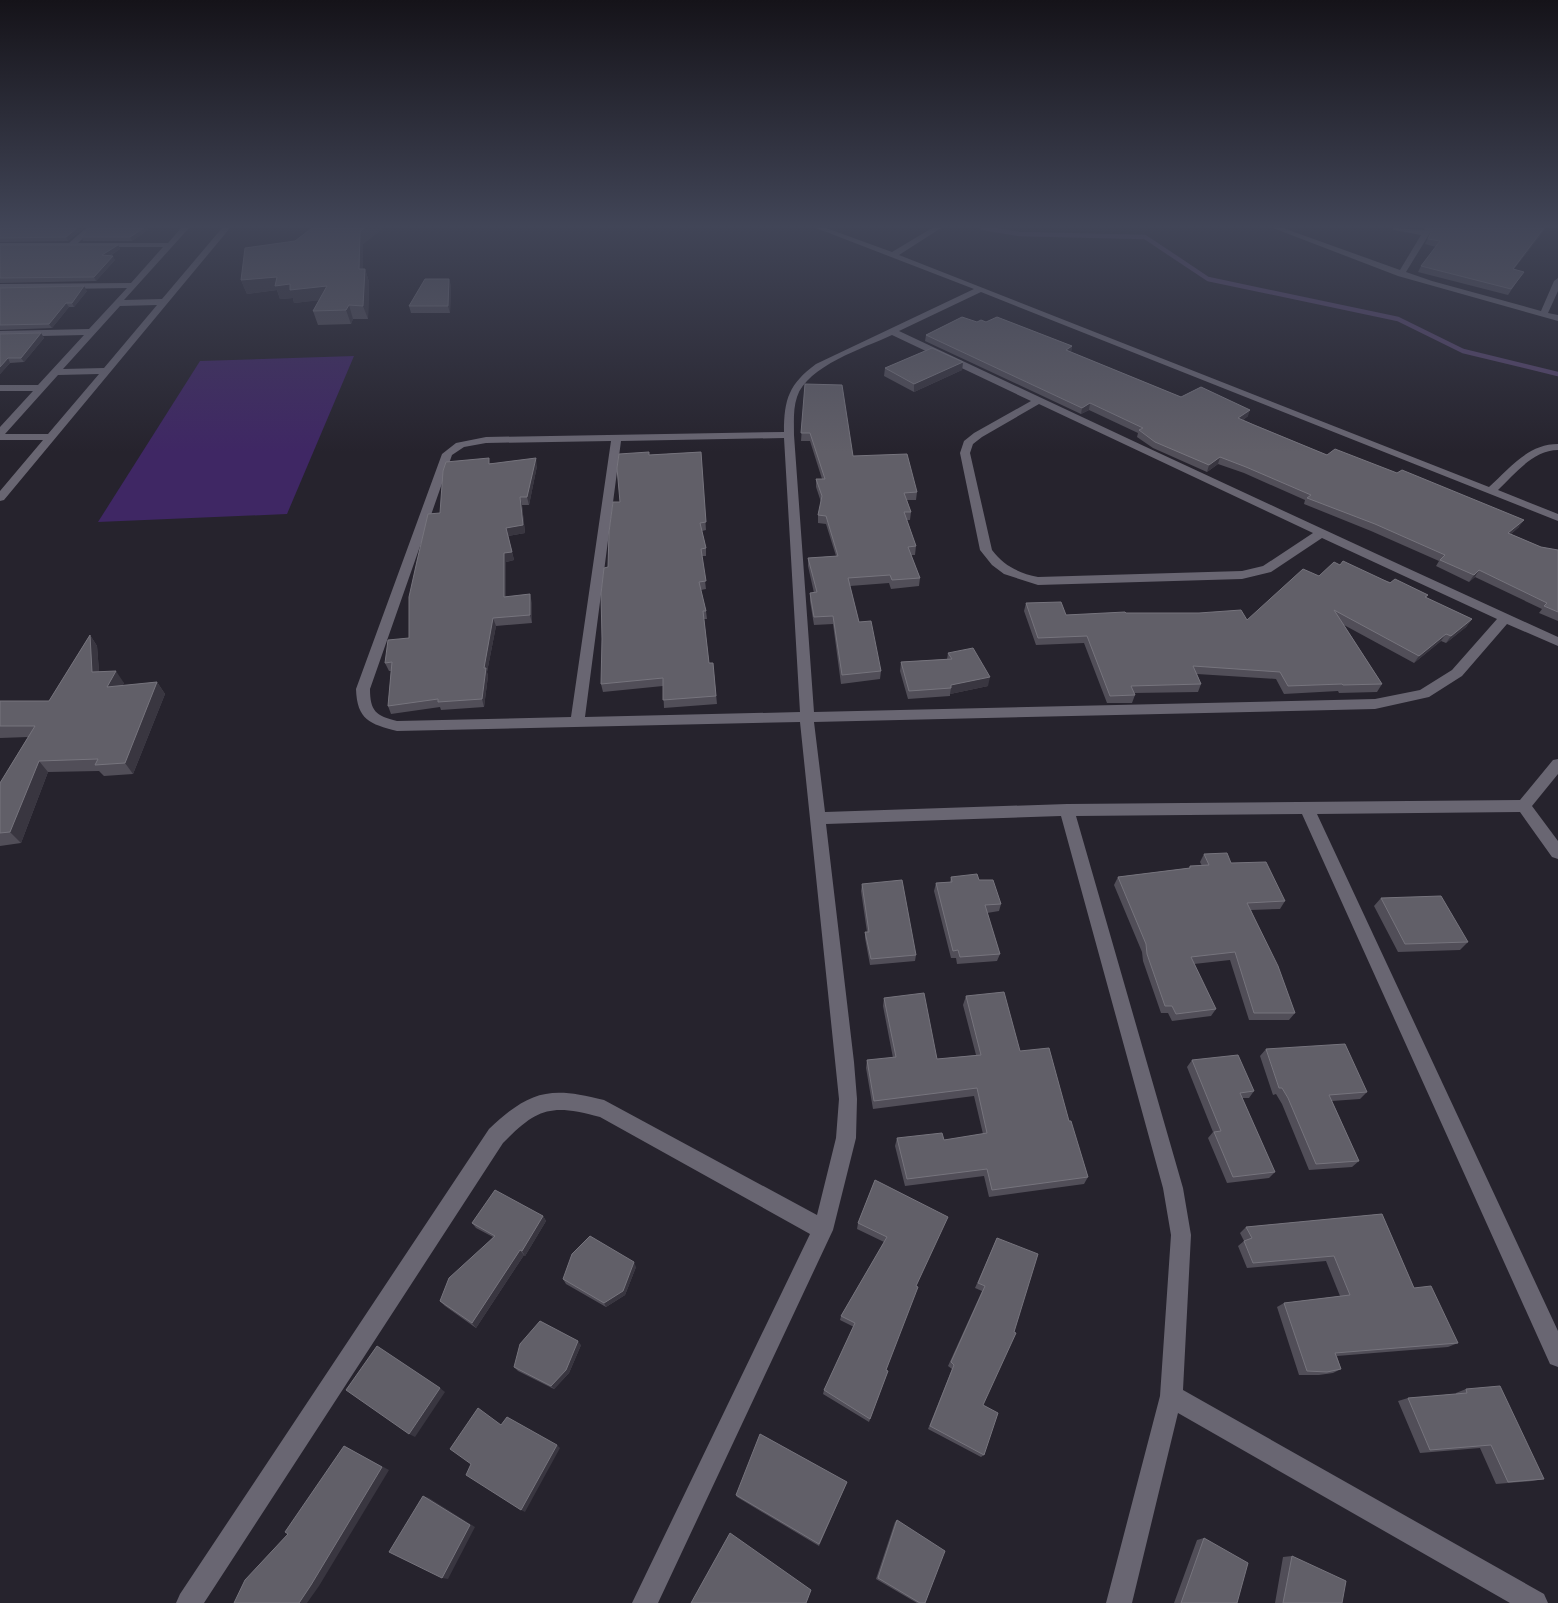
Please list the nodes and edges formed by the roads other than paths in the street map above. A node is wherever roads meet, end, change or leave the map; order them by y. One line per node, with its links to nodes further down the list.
1 (118, 303): 2 (street); 10 (street)
2 (127, 303)
3 (163, 303): 13 (street)
4 (953, 303): 11 (street)
5 (1016, 303): 24 (street)
6 (1499, 303): 8 (street)
7 (1548, 303): 8 (street)
8 (1543, 315): 9 (street)
9 (1558, 318)
10 (91, 332): 12 (street); 14 (street)
11 (893, 332): 17 (street); 19 (street)
12 (0, 334)
13 (107, 371): 14 (street); 21 (street)
14 (55, 372): 16 (street)
15 (0, 388): 16 (street)
16 (41, 388): 18 (street)
17 (1039, 400): 27 (street); 27 (street)
18 (0, 433)
19 (789, 435): 22 (street); 30 (street)
20 (0, 437): 21 (street)
21 (51, 437): 25 (street)
22 (616, 439): 31 (street); 31 (street)
23 (1558, 447): 24 (street)
24 (1491, 491): 26 (street)
25 (0, 498)
26 (1558, 518)
27 (1321, 533): 28 (street)
28 (1506, 617): 29 (street); 30 (street)
29 (1558, 642)
30 (807, 718): 31 (street); 36 (street)
31 (577, 723)
32 (1558, 764): 33 (street)
33 (1524, 806): 34 (street); 37 (street)
34 (1306, 807): 35 (street); 39 (street)
35 (1067, 810): 36 (street); 40 (street)
36 (819, 818): 38 (street)
37 (1558, 853)
38 (823, 1230): 41 (street); 42 (street)
39 (1558, 1356)
40 (1171, 1396): 43 (street); 44 (street)
41 (189, 1603)
42 (644, 1603)
43 (1119, 1603)
44 (1535, 1603)

